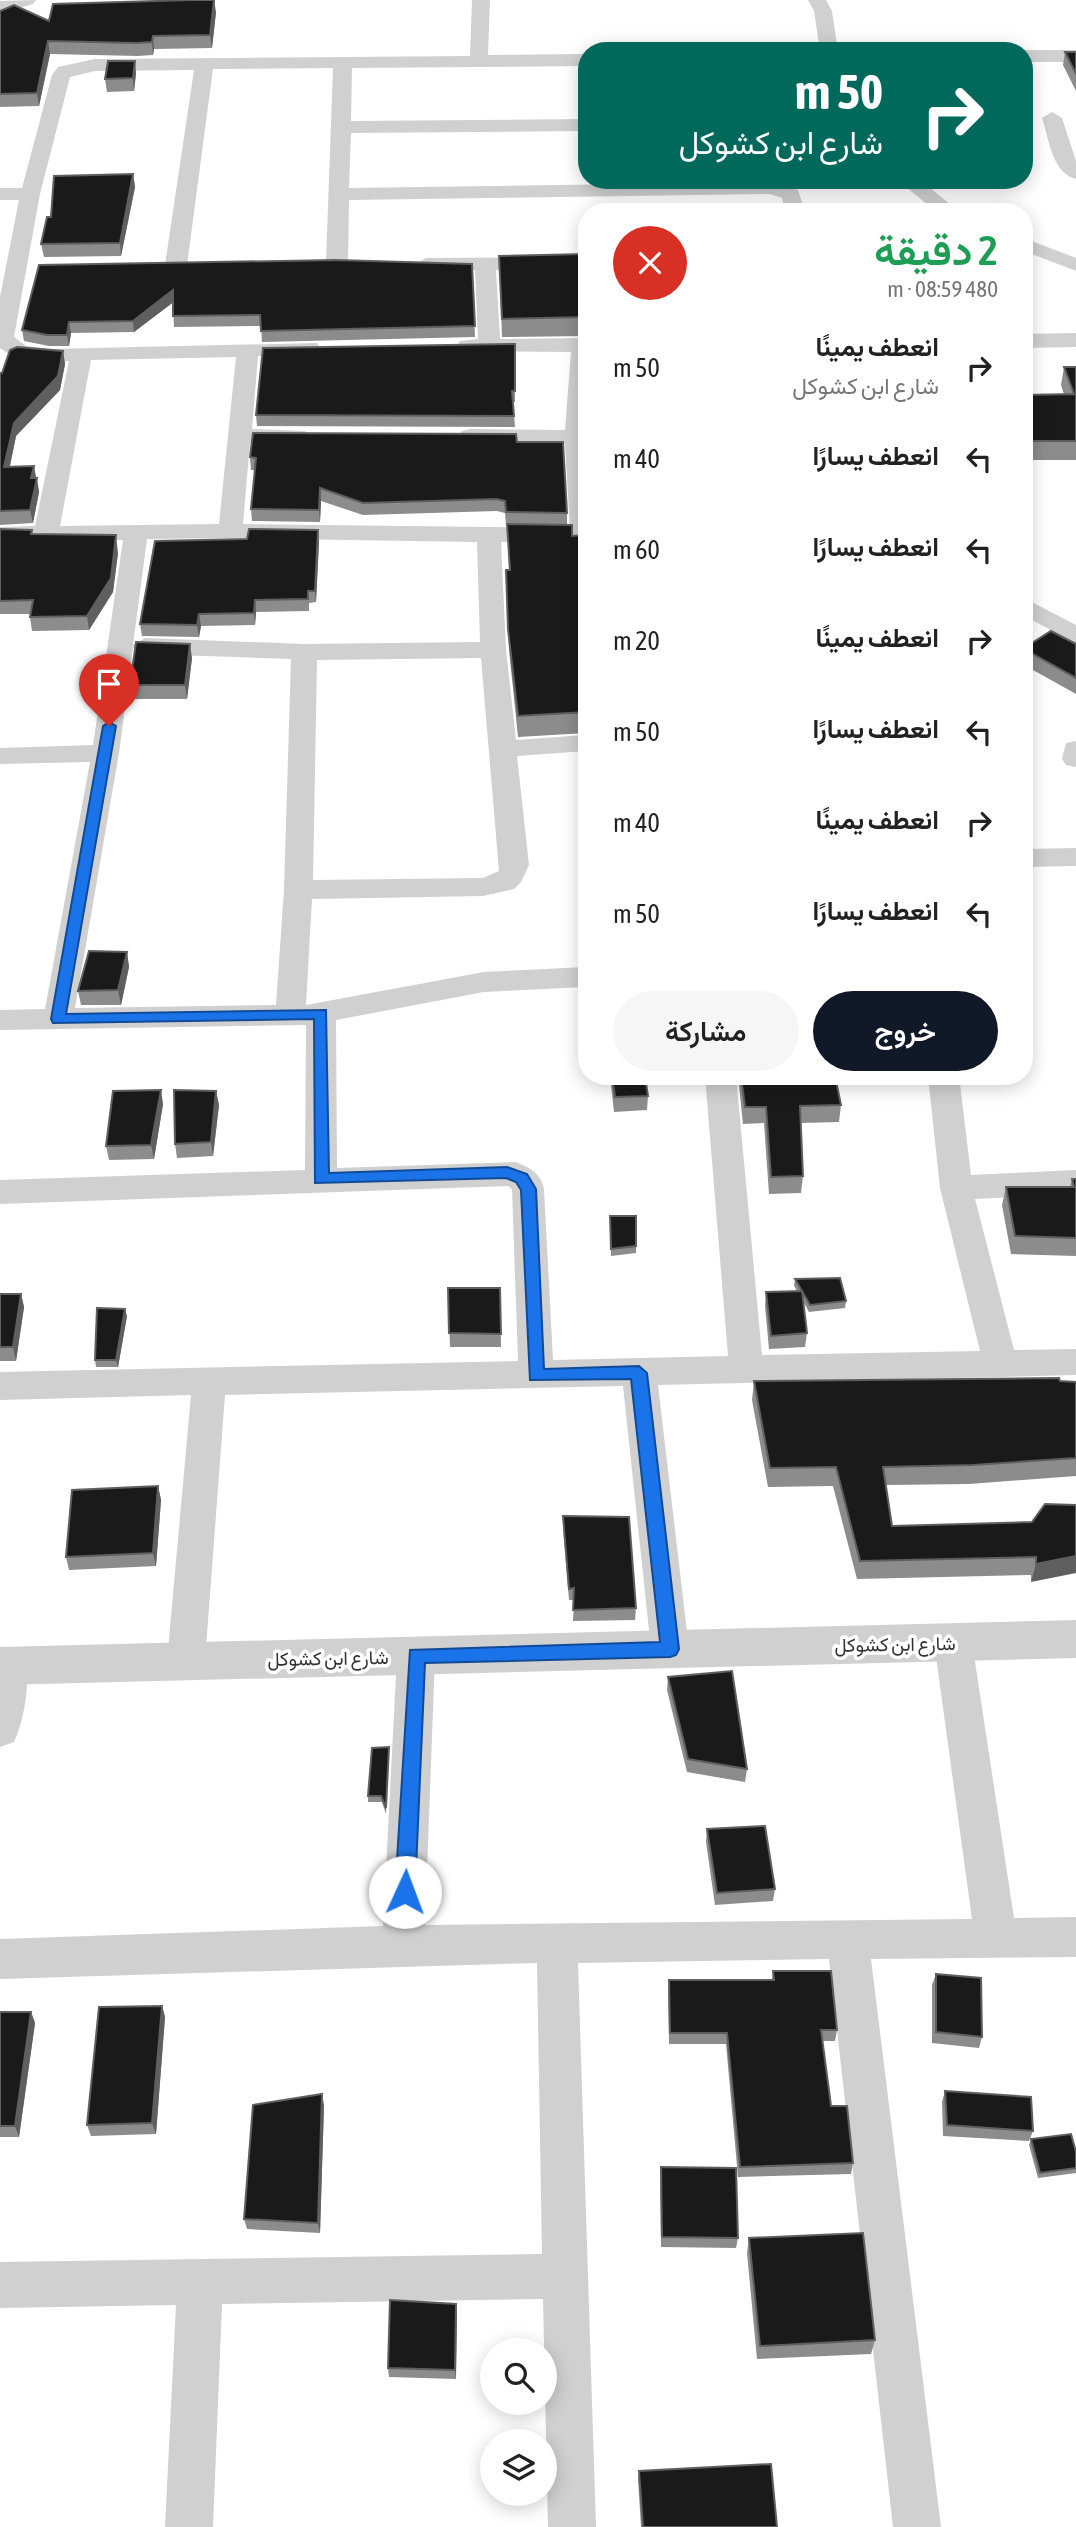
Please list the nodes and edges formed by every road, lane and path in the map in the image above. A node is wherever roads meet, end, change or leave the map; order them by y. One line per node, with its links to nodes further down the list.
1 (26, 0): 4 (street)
2 (481, 0): 9 (street)
3 (817, 0): 5 (street)
4 (0, 8)
5 (828, 42)
6 (1033, 56): 7 (street)
7 (1076, 56)
8 (578, 60): 9 (street)
9 (479, 61): 10 (street)
10 (343, 62): 11 (street); 14 (street)
11 (204, 64): 20 (street); 31 (street)
12 (1076, 118): 15 (street)
13 (578, 125): 14 (street)
14 (341, 127): 21 (street)
15 (1076, 173)
16 (578, 187): 21 (street)
17 (774, 189): 22 (street)
18 (919, 189): 23 (street)
19 (0, 194): 20 (street)
20 (30, 194): 35 (street)
21 (339, 194): 25 (street)
22 (793, 203)
23 (938, 203)
24 (1033, 248): 33 (street)
25 (337, 262): 26 (street); 27 (street)
26 (310, 263)
27 (364, 263)
28 (578, 263): 34 (street)
29 (405, 264): 34 (street)
30 (149, 265): 31 (street)
31 (176, 265): 32 (street)
32 (203, 265)
33 (1076, 265)
34 (485, 266): 41 (street)
35 (14, 267): 36 (street); 44 (street)
36 (41, 267)
37 (1076, 340): 38 (street)
38 (1033, 341)
39 (578, 345): 41 (street)
40 (449, 346): 41 (street)
41 (489, 346)
42 (328, 348): 43 (street)
43 (248, 349): 44 (street); 45 (street)
44 (81, 354): 51 (street)
45 (240, 436): 46 (street); 49 (street)
46 (324, 436)
47 (450, 436): 48 (street)
48 (578, 437)
49 (230, 531): 50 (street); 53 (street)
50 (136, 532): 51 (street); 57 (street)
51 (46, 533): 52 (street)
52 (0, 534)
53 (489, 536): 54 (street); 58 (street)
54 (578, 536)
55 (1033, 611): 56 (street)
56 (1076, 635)
57 (121, 645): 59 (street); 63 (street)
58 (493, 650): 59 (street); 61 (street)
59 (304, 652): 68 (street)
60 (578, 743): 61 (street)
61 (502, 748): 68 (street)
62 (1076, 749): 65 (street)
63 (105, 753): 64 (street); 71 (street)
64 (0, 756)
65 (1076, 760)
66 (1076, 857): 67 (street)
67 (1033, 858)
68 (298, 890): 70 (street)
69 (578, 977): 70 (street)
70 (306, 1014): 71 (street); 75 (street)
71 (58, 1019): 72 (street)
72 (0, 1020)
73 (721, 1085): 81 (street)
74 (944, 1085): 77 (street)
75 (321, 1179): 78 (street); 83 (street)
76 (1076, 1182): 77 (street)
77 (956, 1188): 80 (street)
78 (0, 1192)
79 (1076, 1362): 80 (street)
80 (1000, 1364): 81 (street)
81 (746, 1370): 82 (street)
82 (639, 1373): 83 (street); 88 (street)
83 (536, 1376): 84 (street)
84 (209, 1383): 85 (street); 90 (street)
85 (0, 1386)
86 (1076, 1639): 87 (street, شارع ابن كشوكل)
87 (953, 1642): 88 (street, شارع ابن كشوكل); 94 (street)
88 (670, 1649): 89 (street, شارع ابن كشوكل)
89 (416, 1656): 90 (street, شارع ابن كشوكل); 97 (street)
90 (186, 1661): 91 (street, شارع ابن كشوكل)
91 (4, 1666): 92 (street)
92 (0, 1730)
93 (1076, 1937): 94 (street)
94 (996, 1939): 96 (street)
95 (557, 1942): 96 (street); 97 (street); 99 (street)
96 (848, 1942): 104 (street)
97 (403, 1945): 98 (street)
98 (0, 1959)
99 (568, 2276): 100 (street); 103 (street)
100 (200, 2282): 101 (street); 102 (street)
101 (0, 2285)
102 (189, 2527)
103 (572, 2527)
104 (917, 2527)

